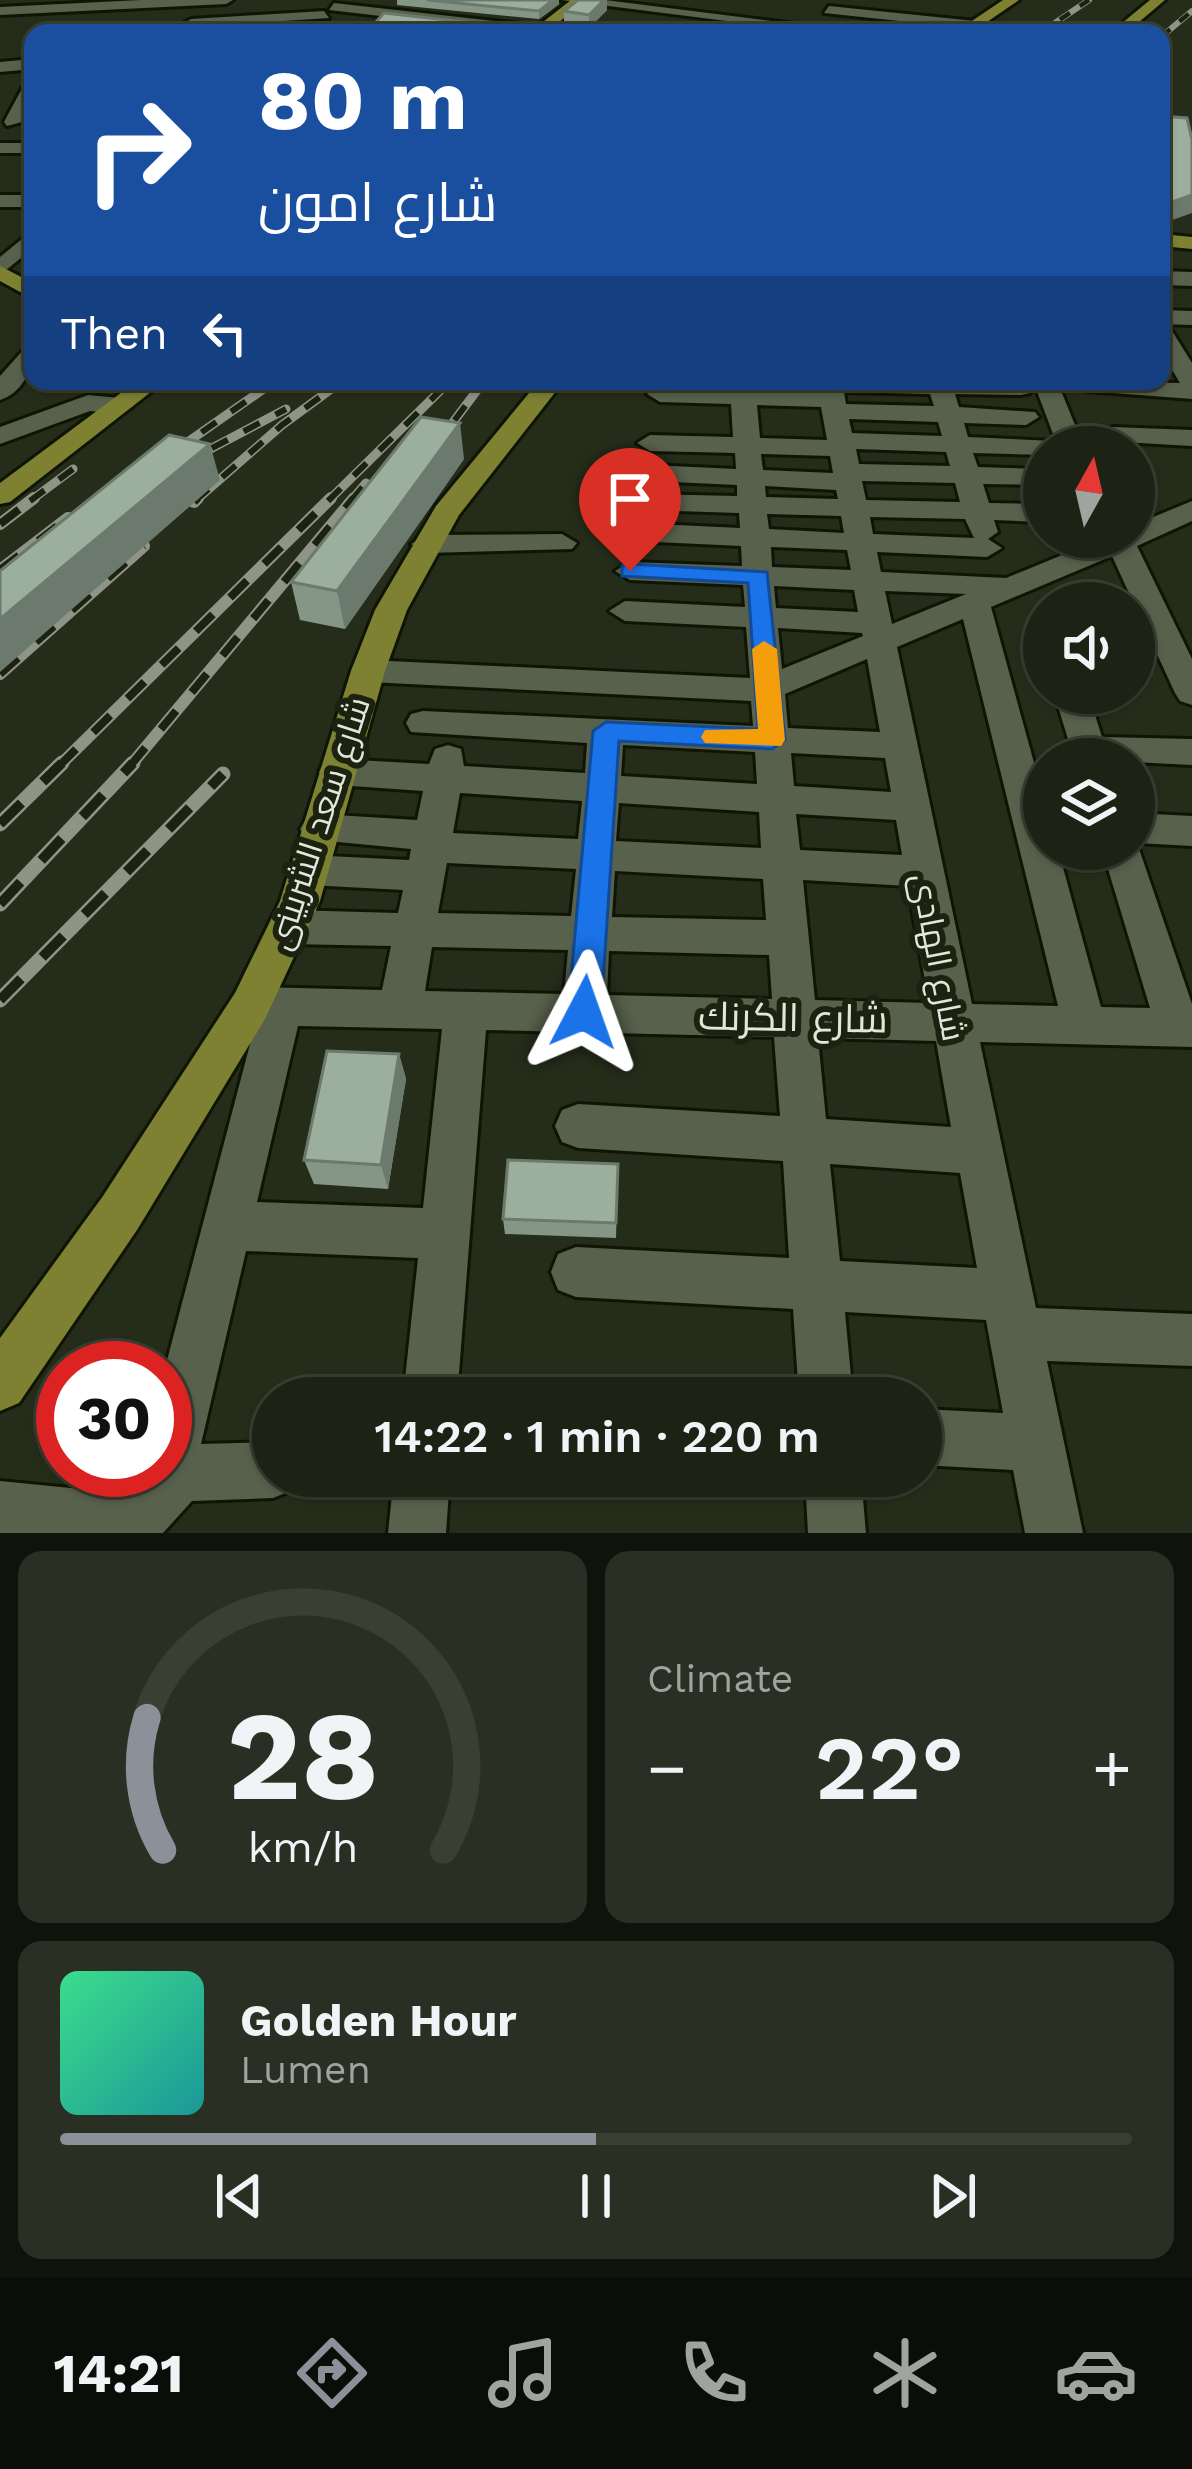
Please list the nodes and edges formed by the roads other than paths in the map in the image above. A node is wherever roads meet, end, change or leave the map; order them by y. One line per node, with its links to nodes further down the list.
1 (224, 0): 8 (street)
2 (384, 0): 16 (street)
3 (400, 0): 13 (street)
4 (568, 0): 9 (street)
5 (682, 0): 21 (street)
6 (903, 0): 19 (street)
7 (174, 1): 8 (street); 15 (street)
8 (205, 1)
9 (579, 1): 21 (street); 28 (main road)
10 (1164, 1): 33 (main road); 34 (main road)
11 (785, 6): 30 (street)
12 (996, 6): 17 (street)
13 (469, 8): 26 (street); 27 (street)
14 (806, 8): 19 (street)
15 (110, 9): 18 (street); 35 (street)
16 (366, 10): 20 (street); 22 (street); 25 (street)
17 (942, 10)
18 (0, 11)
19 (891, 16): 31 (street); 32 (street)
20 (329, 17): 22 (street); 23 (street)
21 (658, 20): 29 (street)
22 (346, 21): 24 (street)
23 (251, 24)
24 (369, 24)
25 (437, 24)
26 (449, 24)
27 (531, 24)
28 (552, 24)
29 (705, 24)
30 (768, 24)
31 (885, 24)
32 (938, 24)
33 (1130, 24)
34 (1141, 24)
35 (0, 28)
36 (24, 103): 37 (street)
37 (4, 127)
38 (24, 244): 39 (street)
39 (1, 272)
40 (24, 364): 47 (street)
41 (141, 390): 50 (main road)
42 (545, 390): 77 (main road, شارع سعد الشربينى)
43 (1020, 390): 49 (street)
44 (1040, 390): 54 (street)
45 (1053, 390): 46 (street)
46 (1104, 390)
47 (0, 392)
48 (892, 393): 49 (street); 58 (street); 61 (street)
49 (942, 394): 53 (street); 59 (street)
50 (120, 406): 55 (street); 69 (main road)
51 (1123, 408): 52 (street)
52 (1192, 411)
53 (1026, 417)
54 (1059, 426)
55 (0, 436)
56 (1155, 437): 57 (street)
57 (1192, 438)
58 (904, 443): 59 (street); 61 (street); 65 (street)
59 (957, 445): 60 (street); 66 (street)
60 (1023, 447)
61 (844, 456): 64 (street); 64 (street); 64 (street); 64 (street); 65 (street); 70 (street); 78 (street); 84 (street); 88 (street, شارع الهادى)
62 (1155, 459): 63 (street)
63 (1192, 460)
64 (750, 468): 64 (street); 68 (street); 75 (street); 82 (street); 87 (street)
65 (911, 474): 66 (street); 70 (street)
66 (966, 475): 67 (street); 72 (street)
67 (1023, 476)
68 (648, 487)
69 (0, 496)
70 (920, 510): 72 (street); 78 (street)
71 (1192, 510): 74 (street)
72 (976, 511): 73 (street); 79 (street)
73 (1023, 512)
74 (1155, 526)
75 (634, 532)
76 (562, 543): 77 (street)
77 (426, 544): 89 (main road, شارع سعد الشربينى)
78 (929, 545): 79 (street)
79 (987, 548): 84 (street)
80 (1094, 558): 83 (street)
81 (1129, 558): 92 (street)
82 (630, 571)
83 (1057, 582)
84 (992, 594): 85 (street); 88 (street); 123 (street)
85 (1023, 594)
86 (625, 611): 87 (street)
87 (762, 617): 88 (street); 91 (street)
88 (879, 634): 91 (street); 96 (street, شارع الهادى)
89 (368, 671): 90 (street); 99 (main road, شارع سعد الشربينى)
90 (464, 677): 91 (street); 93 (street)
91 (768, 688): 95 (street)
92 (1192, 693)
93 (440, 723): 94 (street); 100 (street)
94 (606, 731): 95 (street); 101 (street)
95 (772, 740): 96 (street); 102 (street)
96 (900, 746): 103 (street, شارع الهادى)
97 (1192, 752): 98 (street)
98 (1155, 753)
99 (337, 772): 100 (street); 104 (main road, شارع سعد الشربينى)
100 (444, 778): 101 (street); 107 (street)
101 (602, 788): 102 (street); 108 (street)
102 (777, 799): 103 (street); 109 (street)
103 (911, 807): 112 (street, شارع الهادى)
104 (320, 829): 107 (street); 110 (main road, شارع سعد الشربينى)
105 (1155, 829): 106 (street)
106 (1192, 831)
107 (430, 853): 108 (street); 110 (street); 114 (street)
108 (597, 855): 109 (street); 115 (street)
109 (783, 864): 112 (street); 116 (street)
110 (308, 870): 113 (main road, شارع سعد الشربينى)
111 (1129, 870): 124 (street)
112 (923, 871): 122 (street, شارع الهادى)
113 (289, 927): 114 (street); 117 (main road, شارع سعد الشربينى)
114 (415, 930): 115 (street); 118 (street)
115 (590, 934): 116 (street); 120 (street)
116 (789, 938): 121 (street)
117 (265, 1006): 118 (street, شارع الكرنك); 128 (street); 137 (main road, شارع سعد الشربينى)
118 (400, 1008): 119 (street, شارع الكرنك)
119 (466, 1009): 120 (street, شارع الكرنك); 129 (street)
120 (584, 1012): 121 (street, شارع الكرنك)
121 (796, 1018): 122 (street, شارع الكرنك); 126 (street)
122 (951, 1021): 123 (street, شارع الكرنك); 127 (street, شارع الهادى)
123 (1084, 1024): 124 (street, شارع الكرنك)
124 (1185, 1028)
125 (578, 1126): 126 (street)
126 (806, 1140): 127 (street); 131 (street)
127 (976, 1151): 132 (street, شارع الهادى)
128 (226, 1226): 129 (street); 134 (street)
129 (445, 1234): 135 (street)
130 (576, 1272): 131 (street)
131 (817, 1285): 132 (street); 136 (street)
132 (1010, 1314): 133 (street); 139 (street, شارع الهادى)
133 (1192, 1340)
134 (192, 1366)
135 (432, 1377)
136 (824, 1377)
137 (0, 1384)
138 (942, 1438): 139 (street)
139 (1036, 1443): 148 (street, شارع الهادى)
140 (252, 1470): 141 (street)
141 (192, 1471)
142 (158, 1497): 145 (street)
143 (420, 1497): 146 (street)
144 (834, 1497): 147 (street)
145 (0, 1510)
146 (417, 1533)
147 (837, 1533)
148 (1054, 1533)

